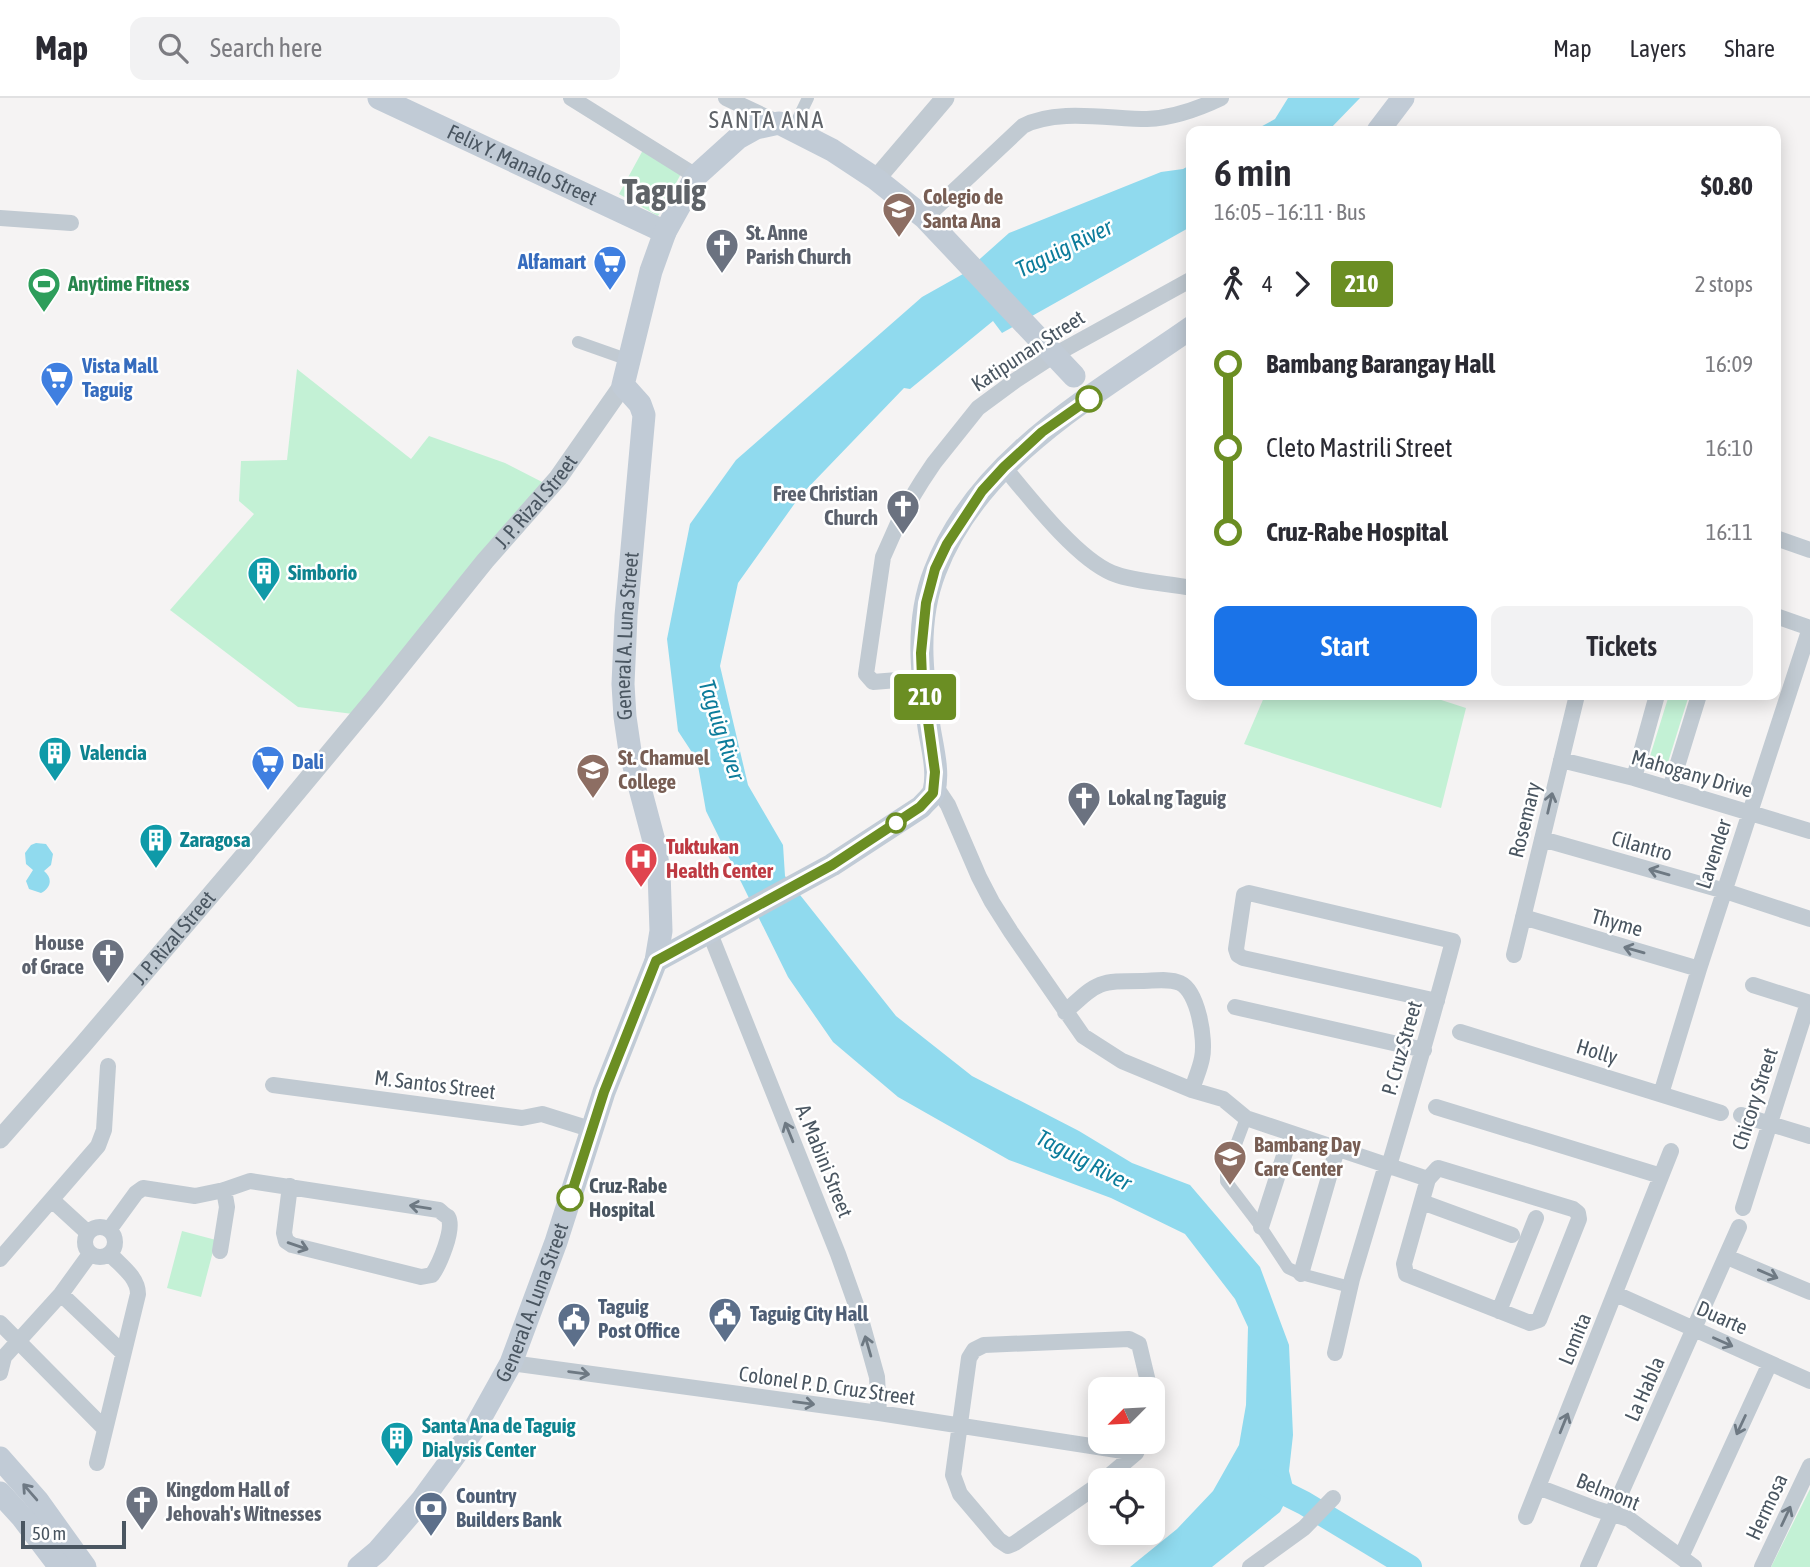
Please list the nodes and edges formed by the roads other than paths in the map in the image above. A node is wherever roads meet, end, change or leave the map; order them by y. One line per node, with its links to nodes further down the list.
1 (379, 98): 15 (main road, Felix Y. Manalo Street)
2 (571, 98): 10 (street)
3 (726, 98): 8 (street)
4 (808, 98): 8 (street)
5 (945, 98): 11 (street)
6 (1221, 98): 13 (street)
7 (1403, 98): 9 (main road)
8 (786, 126): 10 (main road, J. P. Rizal Street); 11 (main road)
9 (1382, 126)
10 (696, 176): 15 (main road, J. P. Rizal Street)
11 (876, 179): 13 (main road)
12 (0, 218): 14 (street)
13 (925, 218): 19 (main road)
14 (71, 223)
15 (666, 232): 20 (main road, J. P. Rizal Street)
16 (1186, 282): 19 (street, Katipunan Street)
17 (1186, 330): 22 (main road)
18 (578, 342): 20 (street)
19 (1056, 354): 22 (main road); 29 (street, Katipunan Street)
20 (629, 360): 21 (main road, J. P. Rizal Street)
21 (623, 386): 45 (main road, General A. Luna Street); 66 (street, J. P. Rizal Street)
22 (1082, 388): 23 (main road)
23 (1004, 467): 26 (street); 29 (main road)
24 (1781, 540): 25 (street)
25 (1810, 550)
26 (1186, 587)
27 (1781, 618): 28 (street)
28 (1810, 628): 37 (street, Lavender)
29 (922, 678): 35 (main road)
30 (1576, 700): 33 (street, Rosemary)
31 (1656, 700): 34 (street)
32 (1697, 700): 36 (street)
33 (1561, 760): 34 (street, Mahogany Drive); 39 (street, Rosemary, one-way to 33)
34 (1634, 778): 36 (street, Mahogany Drive)
35 (934, 784): 43 (main road); 51 (street)
36 (1670, 789): 37 (street, Mahogany Drive)
37 (1750, 813): 38 (street, Mahogany Drive); 40 (street, Lavender)
38 (1810, 831)
39 (1542, 839): 40 (street, Cilantro, one-way to 39); 41 (street, Rosemary)
40 (1725, 891): 42 (street, Cilantro); 46 (street, Lavender)
41 (1523, 917): 44 (street, Rosemary); 46 (street, Thyme, one-way to 41)
42 (1810, 919)
43 (709, 931): 45 (main road); 104 (street, A. Mabini Street, one-way to 43)
44 (1514, 955)
45 (656, 961): 63 (main road, General A. Luna Street)
46 (1699, 969): 57 (street, Lavender)
47 (1753, 985): 49 (street)
48 (1437, 1001): 48 (street, P. Cruz Street); 53 (street, P. Cruz Street)
49 (1809, 1003): 62 (street, Chicory Street)
50 (1234, 1007): 53 (street)
51 (1065, 1012): 56 (street); 56 (street)
52 (1460, 1032): 57 (street, Holly)
53 (1424, 1050): 69 (street, P. Cruz Street)
54 (108, 1066): 74 (street)
55 (273, 1085): 63 (street, M. Santos Street)
56 (1192, 1090): 61 (street)
57 (1661, 1094): 59 (street, Holly)
58 (1436, 1107): 70 (street)
59 (1721, 1113)
60 (1741, 1115): 62 (street)
61 (1246, 1118): 64 (street); 78 (street)
62 (1768, 1123): 65 (street); 76 (street, Chicory Street)
63 (590, 1129): 100 (main road, General A. Luna Street)
64 (1292, 1134): 67 (street); 78 (street)
65 (1810, 1136)
66 (0, 1139)
67 (1337, 1149): 69 (street); 88 (street)
68 (1671, 1151): 70 (street, Lomita)
69 (1388, 1165): 71 (street); 89 (street, P. Cruz Street)
70 (1661, 1176): 92 (street, Lomita)
71 (1428, 1179): 75 (street); 93 (street)
72 (290, 1186): 72 (street, one-way to 72); 73 (street)
73 (224, 1190): 80 (street); 83 (street)
74 (52, 1200): 81 (street); 87 (street)
75 (1422, 1202): 82 (street); 93 (street)
76 (1743, 1208)
77 (1536, 1218): 93 (street)
78 (1261, 1227): 88 (street)
79 (1739, 1227): 86 (street, La Habla)
80 (109, 1230): 81 (street); 85 (street)
81 (88, 1233): 84 (street)
82 (1512, 1235)
83 (220, 1251)
84 (90, 1254): 85 (street); 91 (street)
85 (110, 1254): 97 (street)
86 (1727, 1257): 90 (street, one-way to 90); 95 (street, La Habla)
87 (0, 1259)
88 (1301, 1274): 89 (street)
89 (1350, 1287): 98 (street, P. Cruz Street)
90 (1810, 1292)
91 (61, 1294): 96 (street); 97 (street)
92 (1616, 1294): 95 (street, Duarte); 113 (street, Lomita, one-way to 92)
93 (1499, 1311)
94 (0, 1323): 96 (street)
95 (1695, 1329): 101 (street, Duarte, one-way to 101); 117 (street, La Habla)
96 (18, 1342): 99 (street); 106 (street)
97 (123, 1353): 106 (street)
98 (1335, 1353)
99 (1, 1362)
100 (511, 1363): 104 (street, Colonel P. D. Cruz Street, one-way to 104); 122 (main road, General A. Luna Street)
101 (1770, 1363): 103 (street, Duarte); 119 (street, one-way to 119)
102 (1147, 1377): 105 (street)
103 (1810, 1381)
104 (879, 1413): 105 (street, Colonel P. D. Cruz Street)
105 (959, 1426): 107 (street, Colonel P. D. Cruz Street); 114 (street)
106 (104, 1429): 110 (street)
107 (1088, 1442)
108 (1133, 1454): 112 (street)
109 (0, 1458): 121 (main road, one-way to 109)
110 (97, 1464)
111 (1810, 1466): 125 (street, Hermosa, one-way to 111)
112 (1118, 1468)
113 (1538, 1487): 117 (street, Belmont); 118 (street, Lomita)
114 (1088, 1492)
115 (0, 1493): 120 (main road)
116 (1329, 1502): 123 (street)
117 (1613, 1514): 119 (street, Belmont); 124 (street, La Habla)
118 (1526, 1517)
119 (1687, 1562)
120 (60, 1567)
121 (85, 1567)
122 (359, 1567)
123 (1250, 1567)
124 (1588, 1567)
125 (1762, 1567)

